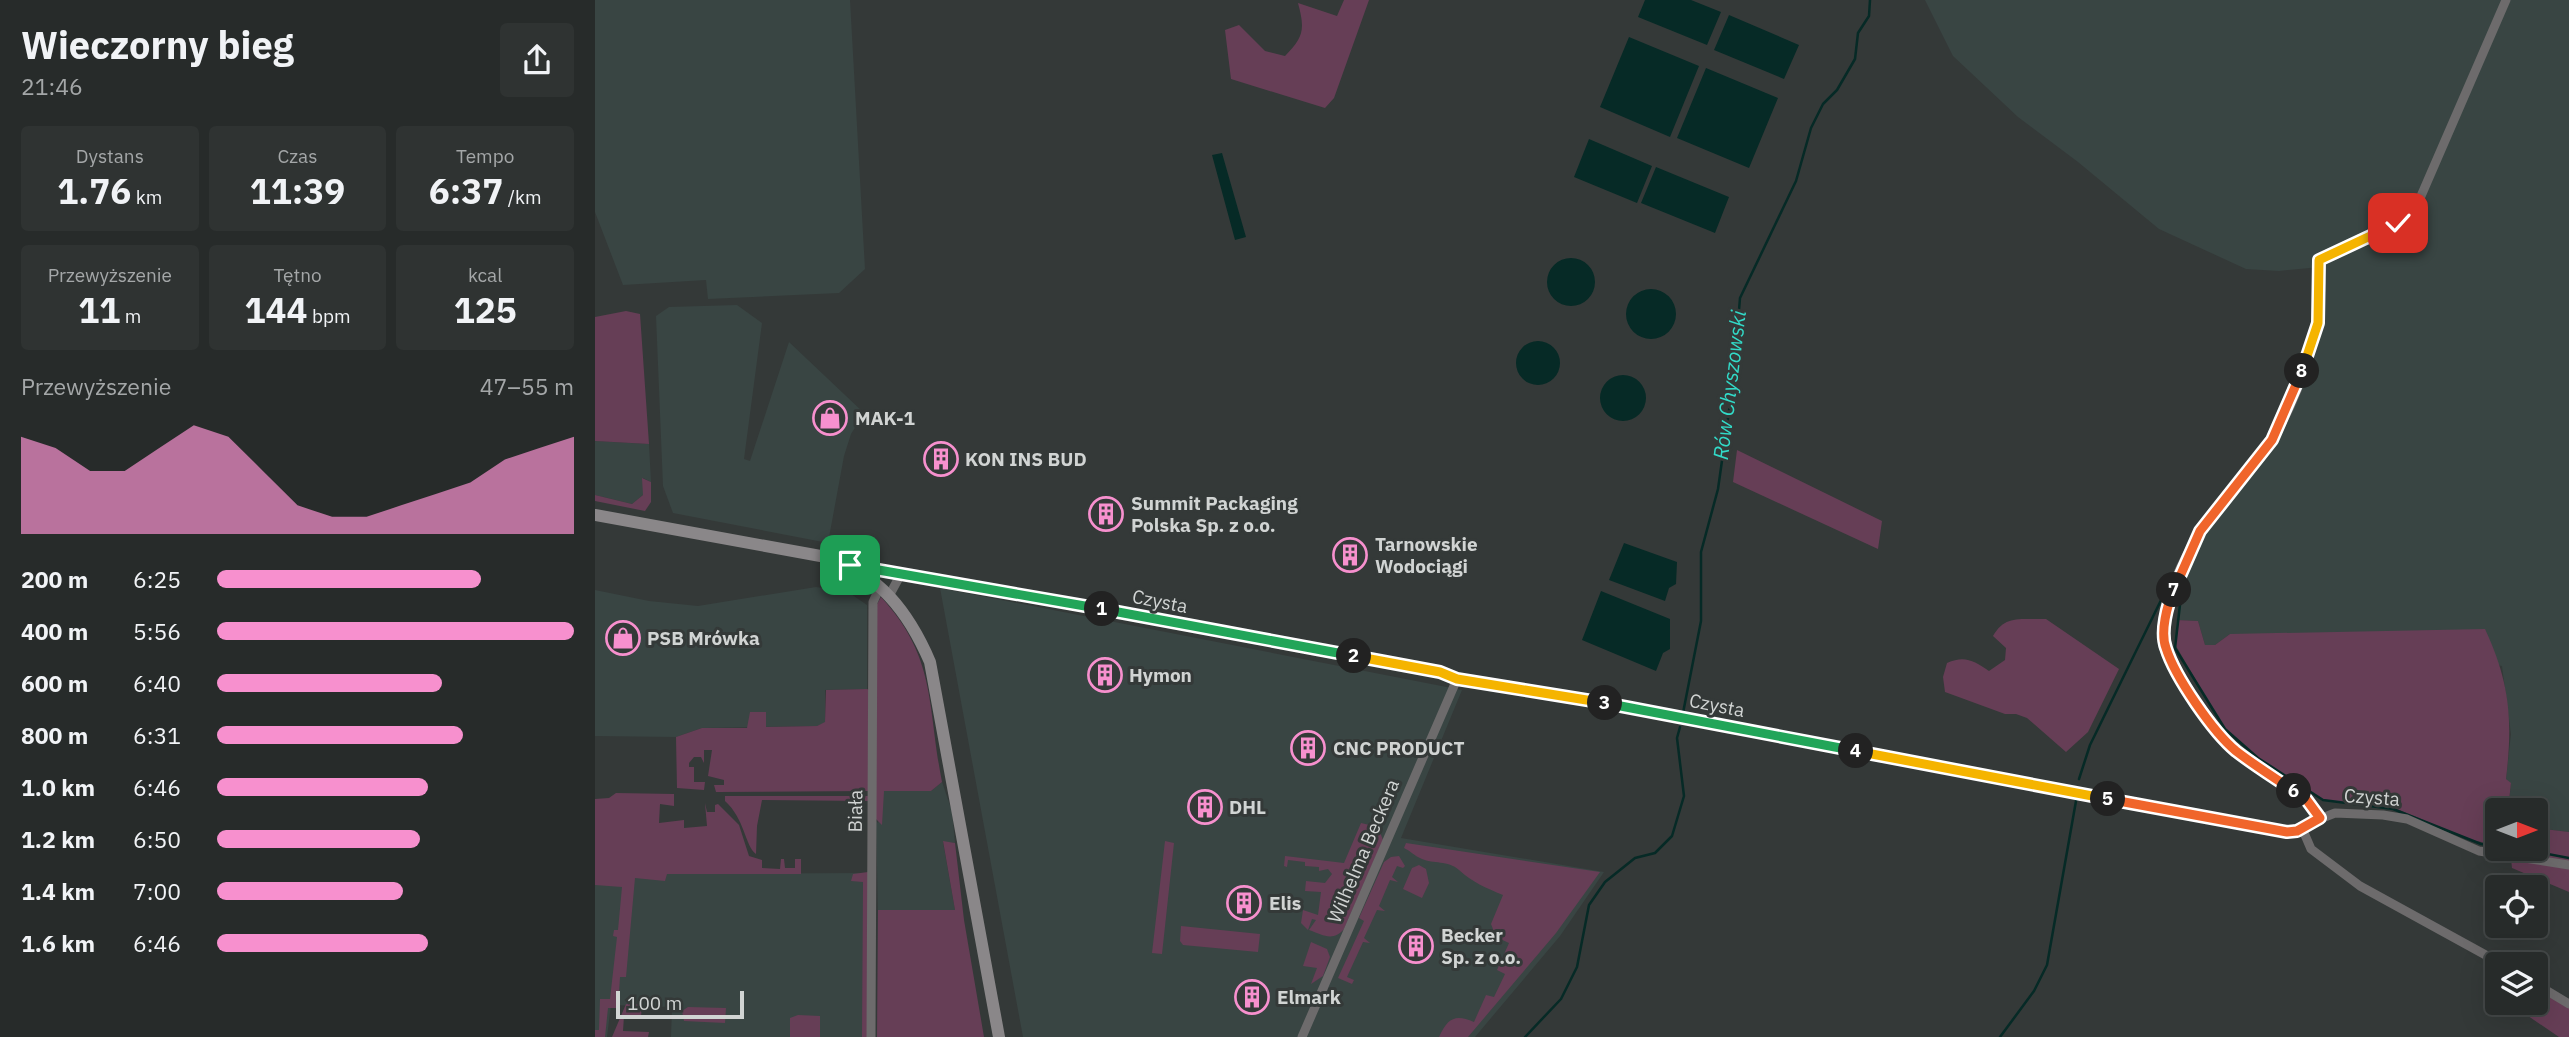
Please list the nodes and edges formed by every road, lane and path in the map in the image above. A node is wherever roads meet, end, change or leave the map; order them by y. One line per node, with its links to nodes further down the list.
1 (2506, 0): 7 (street)
2 (595, 515): 3 (main road, Czysta)
3 (850, 565): 4 (street, Czysta); 5 (main road, Czysta)
4 (902, 572): 5 (street, Biała); 6 (street, Czysta)
5 (885, 591): 13 (main road, Czysta); 14 (street, Biała)
6 (1457, 679): 8 (street, Czysta); 17 (street, Wilhelma Beckera)
7 (2320, 818): 8 (street, Czysta); 9 (street, Czysta)
8 (2302, 828): 10 (street)
9 (2569, 865)
10 (2485, 955)
11 (2548, 991): 12 (street)
12 (2569, 1004)
13 (995, 1015): 15 (street); 16 (main road, Czysta)
14 (871, 1037)
15 (992, 1037)
16 (1002, 1037)
17 (1302, 1037)

